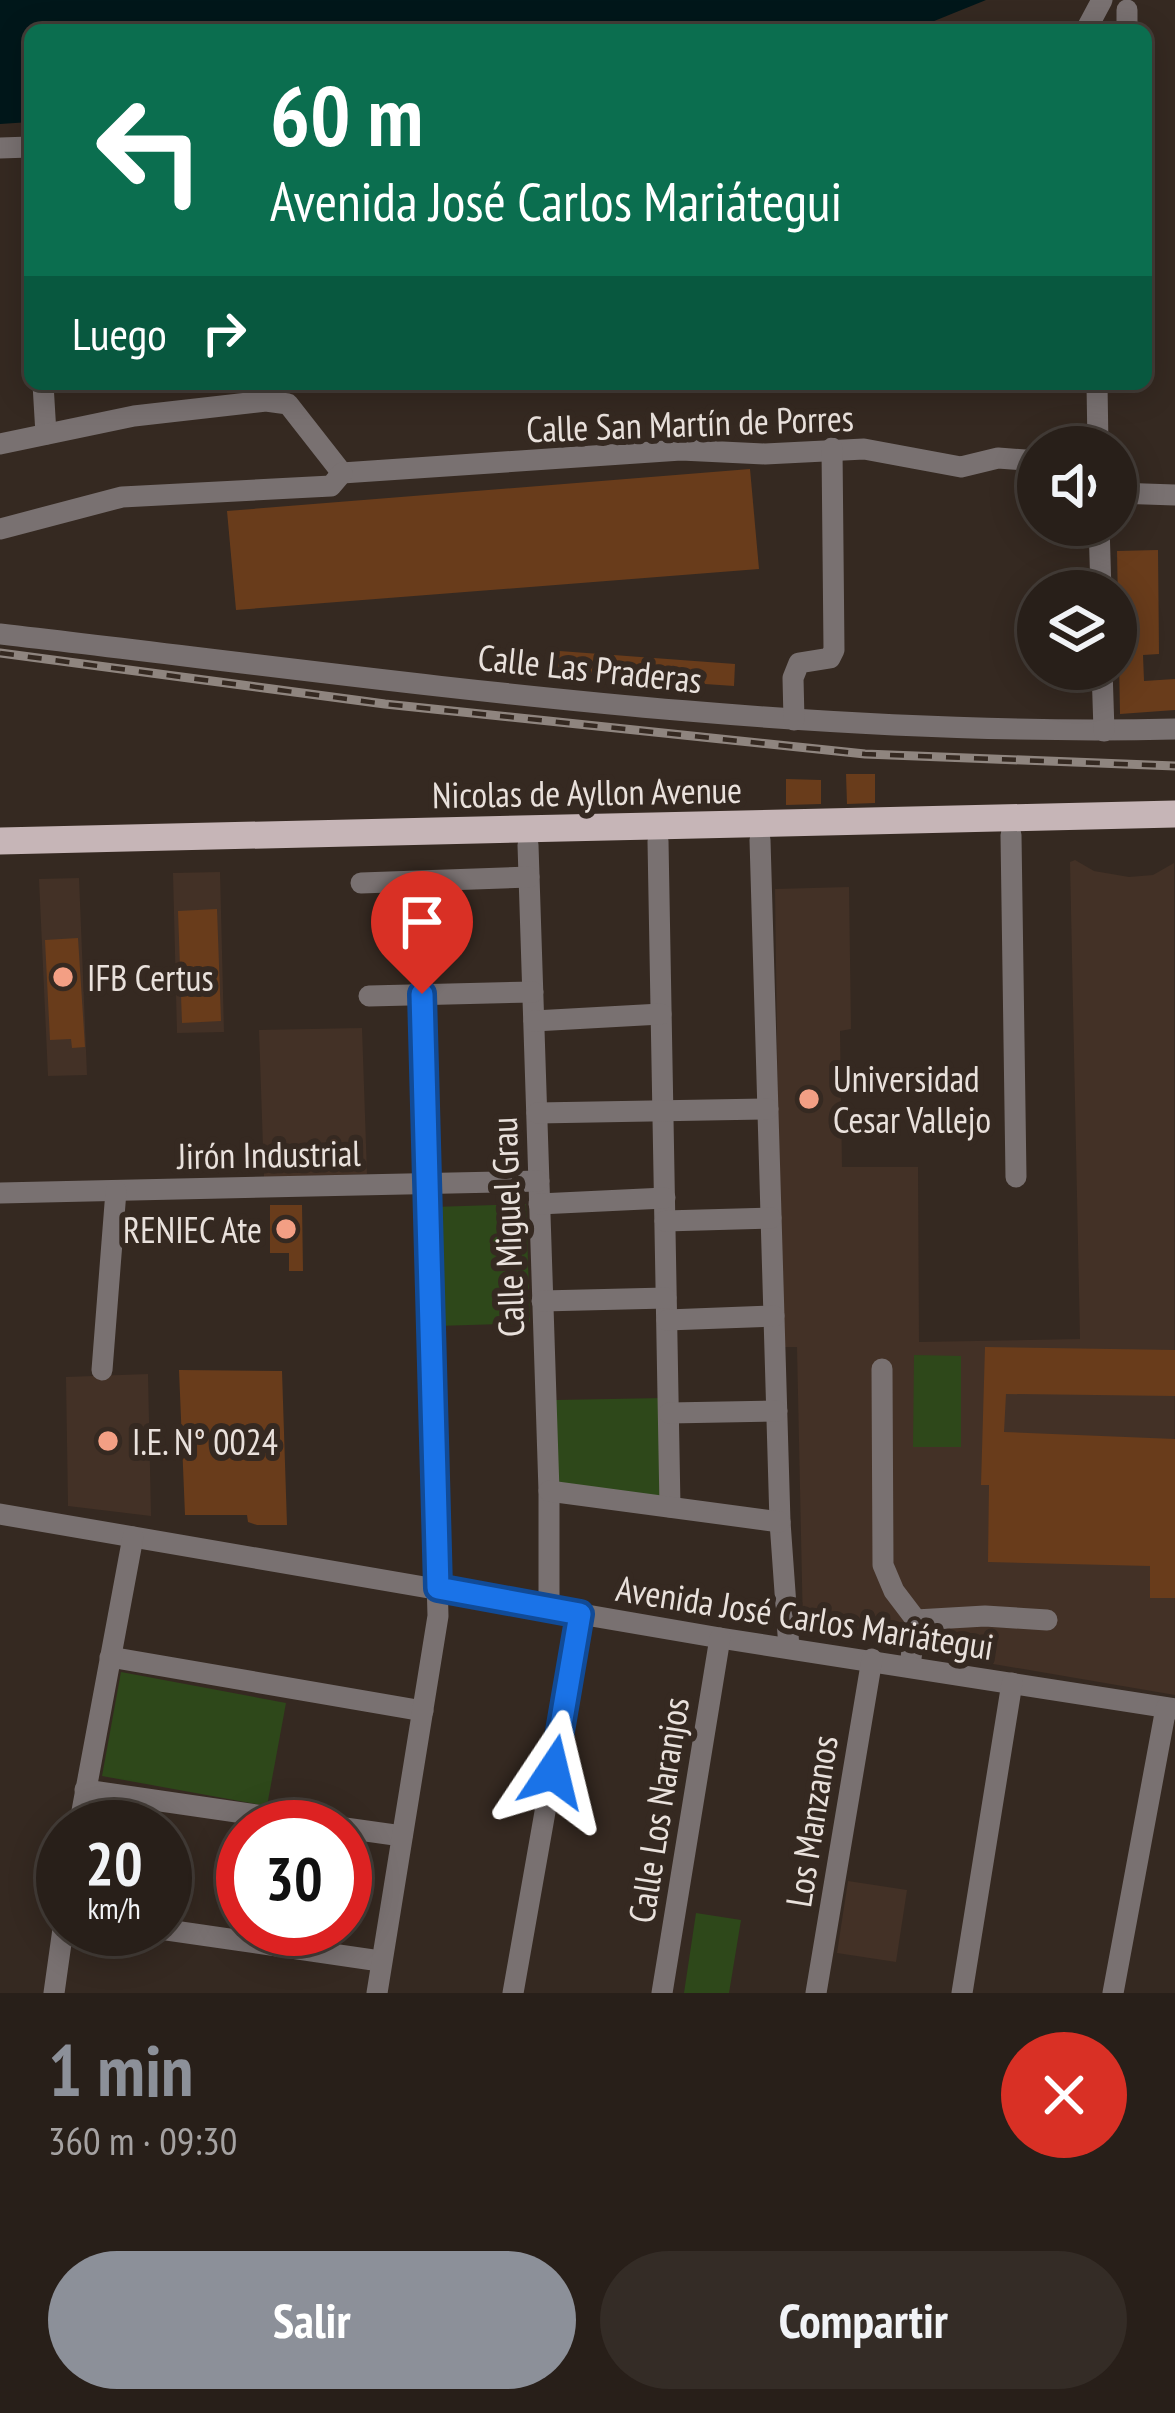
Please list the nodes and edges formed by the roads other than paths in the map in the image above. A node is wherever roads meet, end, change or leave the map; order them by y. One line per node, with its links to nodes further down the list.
1 (43, 390): 4 (street)
2 (1097, 390): 3 (street)
3 (1098, 426)
4 (46, 434): 5 (street); 8 (street)
5 (0, 444)
6 (832, 448): 7 (street, Calle San Martín de Porres); 8 (street, Calle San Martín de Porres); 14 (street)
7 (1017, 459)
8 (343, 473): 11 (street, Calle San Martín de Porres)
9 (1137, 494): 10 (street)
10 (1175, 496)
11 (0, 529)
12 (0, 634): 14 (street, Calle Las Praderas)
13 (1103, 690): 16 (street)
14 (794, 720): 16 (street, Calle Las Praderas)
15 (1175, 729): 16 (street, Calle Las Praderas)
16 (1104, 731)
17 (1175, 814): 21 (main road, Nicolas de Ayllon Avenue)
18 (1175, 832): 19 (main road, Nicolas de Ayllon Avenue)
19 (1011, 835): 20 (main road, Nicolas de Ayllon Avenue); 35 (street)
20 (760, 840): 22 (main road, Nicolas de Ayllon Avenue); 32 (street)
21 (0, 841)
22 (658, 841): 23 (main road, Nicolas de Ayllon Avenue); 30 (street)
23 (528, 845): 24 (main road, Nicolas de Ayllon Avenue); 25 (street, Calle Miguel Grau)
24 (0, 856)
25 (529, 878): 26 (street); 27 (street, Calle Miguel Grau)
26 (361, 884)
27 (533, 992): 28 (street); 31 (street, Calle Miguel Grau)
28 (422, 994): 29 (street); 37 (street)
29 (369, 996)
30 (661, 1014): 31 (street); 33 (street)
31 (534, 1021): 34 (street, Calle Miguel Grau)
32 (768, 1109): 33 (street); 42 (street)
33 (663, 1111): 34 (street); 41 (street)
34 (537, 1113): 36 (street, Calle Miguel Grau)
35 (1016, 1177)
36 (538, 1181): 37 (street, Jirón Industrial); 40 (street, Calle Miguel Grau)
37 (426, 1184): 38 (street, Jirón Industrial); 55 (street)
38 (116, 1191): 39 (street, Jirón Industrial); 46 (street)
39 (0, 1193)
40 (539, 1204): 41 (street); 43 (street, Calle Miguel Grau)
41 (665, 1210): 42 (street); 44 (street)
42 (771, 1218): 45 (street)
43 (542, 1301): 44 (street); 50 (street, Calle Miguel Grau)
44 (666, 1309): 45 (street); 49 (street)
45 (774, 1316): 48 (street)
46 (102, 1370)
47 (882, 1370): 58 (street)
48 (777, 1411): 49 (street); 53 (street)
49 (669, 1413): 51 (street)
50 (549, 1492): 51 (street); 56 (street, Calle Miguel Grau)
51 (670, 1507): 53 (street)
52 (0, 1514): 54 (street, Avenida José Carlos Mariátegui)
53 (780, 1522): 61 (street)
54 (133, 1537): 55 (street, Avenida José Carlos Mariátegui); 62 (street)
55 (438, 1588): 56 (street, Avenida José Carlos Mariátegui); 67 (street)
56 (549, 1608): 57 (street, Avenida José Carlos Mariátegui)
57 (580, 1614): 60 (street, Avenida José Carlos Mariátegui); 78 (street)
58 (916, 1620): 59 (street); 64 (street)
59 (1047, 1620)
60 (720, 1638): 61 (street, Avenida José Carlos Mariátegui); 79 (street, Calle Los Naranjos)
61 (790, 1648): 63 (street, Avenida José Carlos Mariátegui)
62 (110, 1657): 67 (street); 68 (street)
63 (872, 1659): 64 (street, Avenida José Carlos Mariátegui); 80 (street, Los Manzanos)
64 (910, 1666): 65 (street, Avenida José Carlos Mariátegui)
65 (1012, 1683): 66 (street, Avenida José Carlos Mariátegui); 81 (street)
66 (1171, 1709): 82 (street)
67 (423, 1711): 72 (street)
68 (85, 1790): 69 (street); 70 (street)
69 (83, 1800)
70 (216, 1809)
71 (372, 1832): 72 (street)
72 (402, 1836): 75 (street)
73 (192, 1934): 75 (street)
74 (59, 1956): 76 (street)
75 (380, 1961): 77 (street)
76 (54, 1993)
77 (377, 1993)
78 (513, 1993)
79 (662, 1993)
80 (816, 1993)
81 (962, 1993)
82 (1113, 1993)

